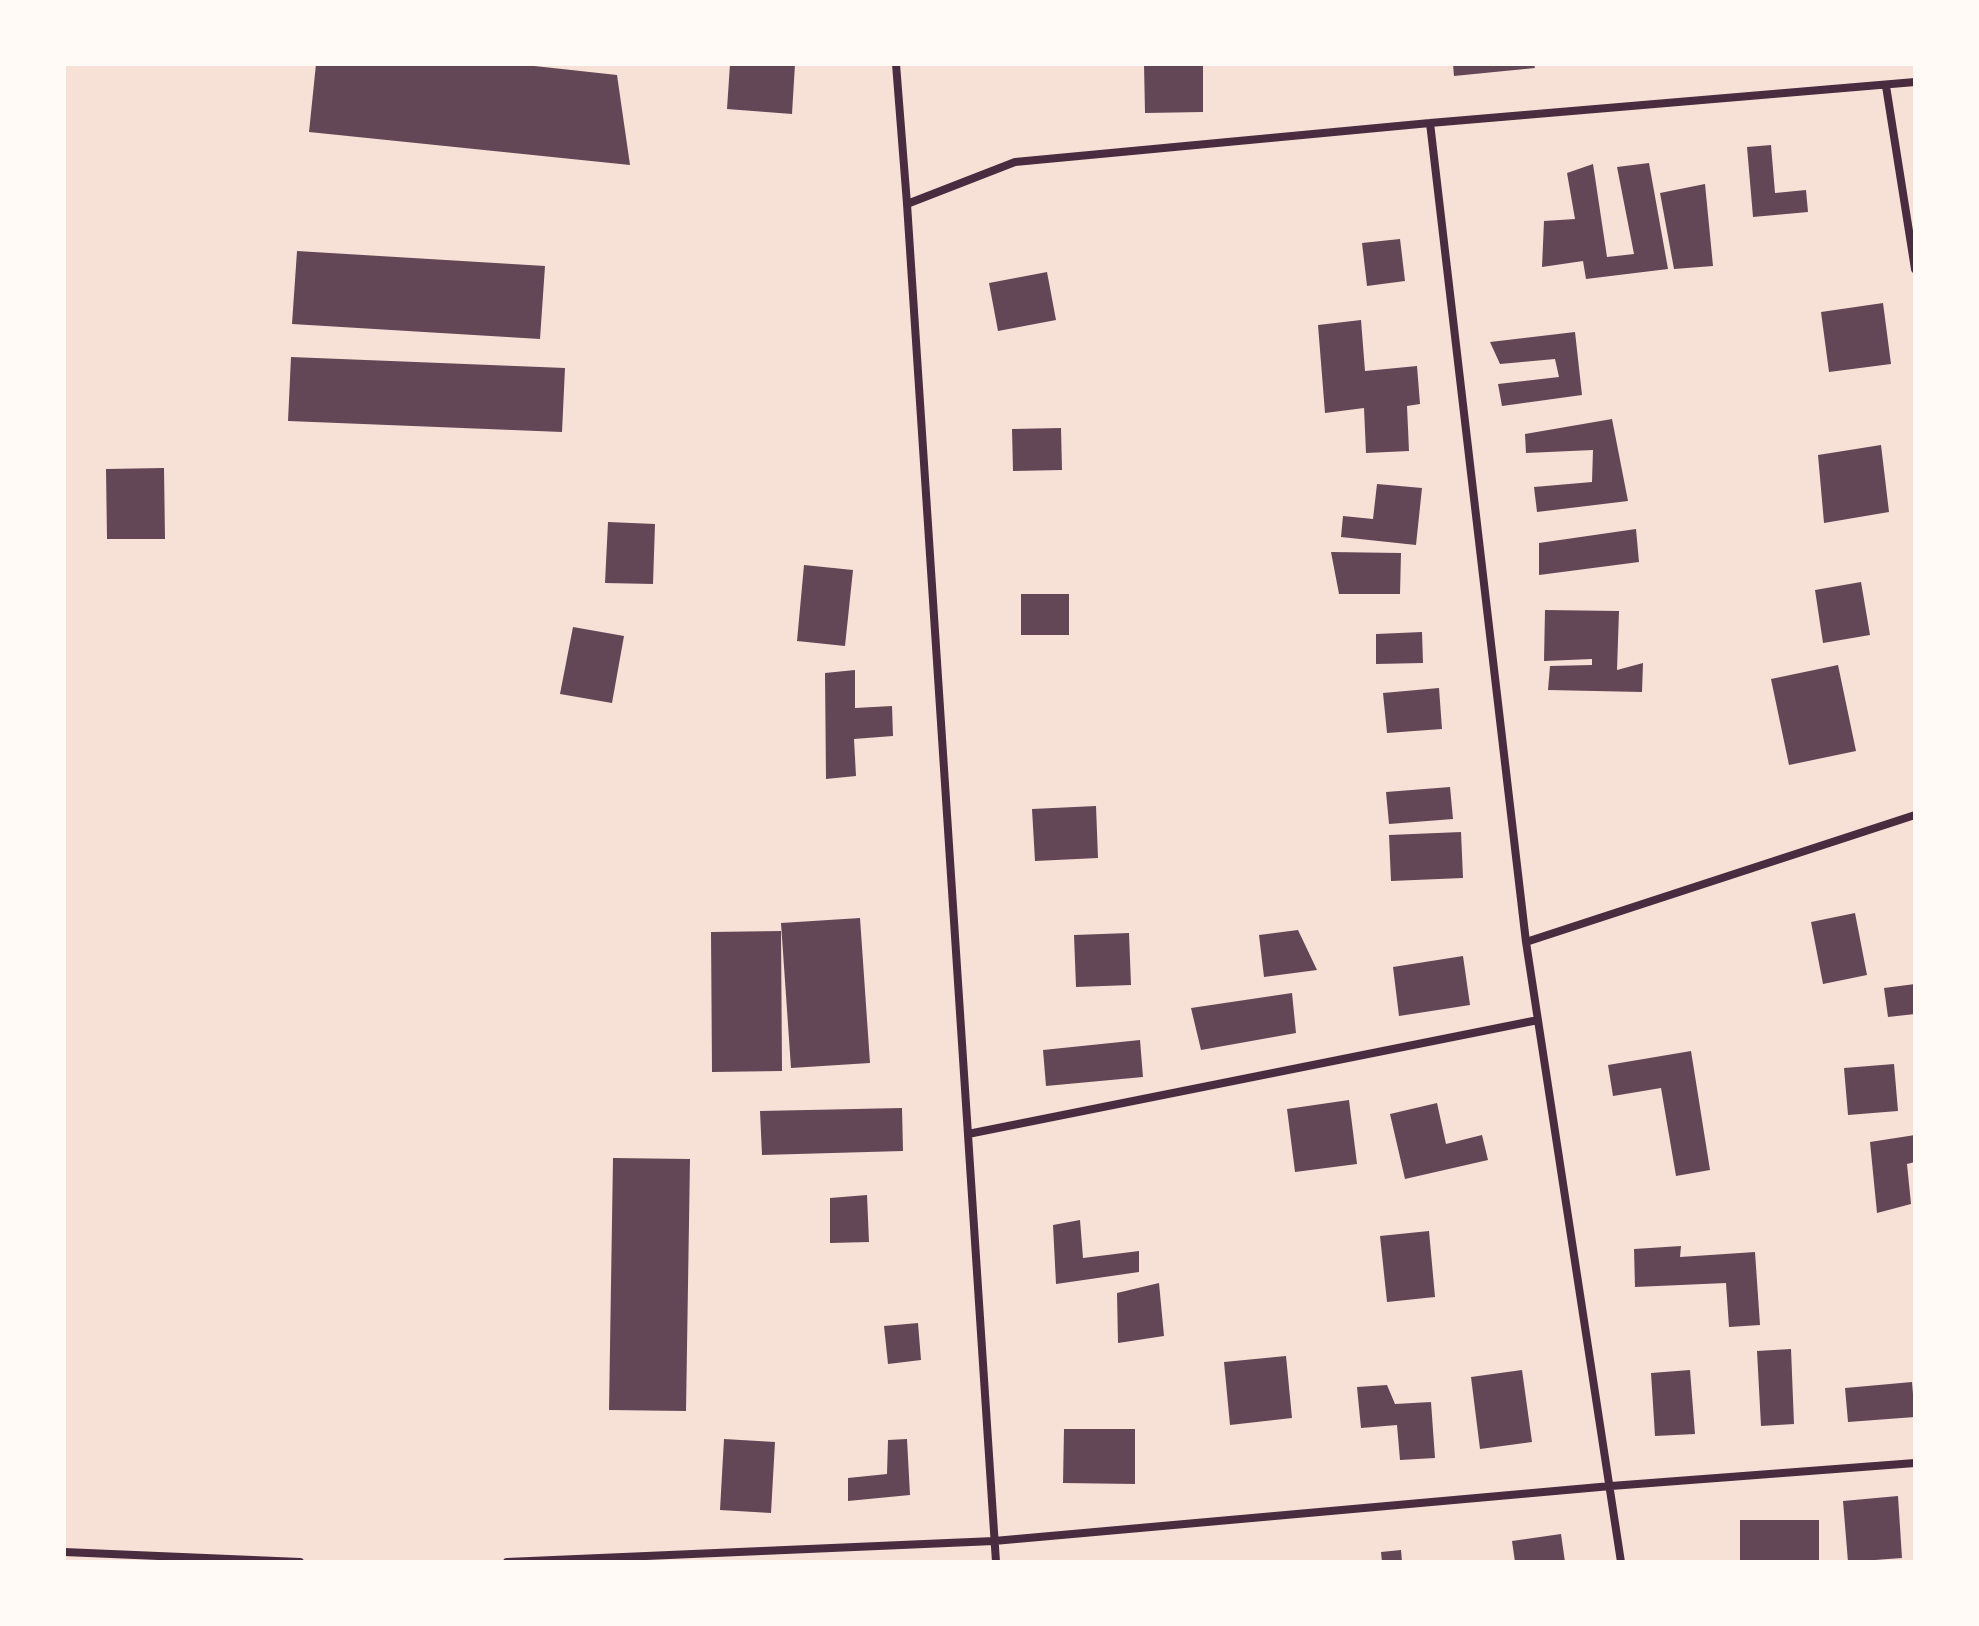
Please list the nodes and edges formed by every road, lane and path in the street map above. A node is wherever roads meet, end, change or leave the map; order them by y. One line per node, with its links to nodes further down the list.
1 (896, 64): 5 (street)
2 (1915, 82): 3 (street)
3 (1886, 86): 4 (street); 6 (street)
4 (1430, 123): 5 (street); 8 (street)
5 (907, 204): 10 (street)
6 (1915, 269)
7 (1915, 815): 8 (street)
8 (1526, 942): 9 (street)
9 (1538, 1020): 10 (street); 12 (street)
10 (968, 1134): 13 (street)
11 (1915, 1463): 12 (street)
12 (1611, 1486): 13 (street); 18 (street)
13 (994, 1541): 16 (street); 17 (street)
14 (64, 1552): 15 (street)
15 (300, 1562)
16 (507, 1562)
17 (996, 1562)
18 (1621, 1562)

